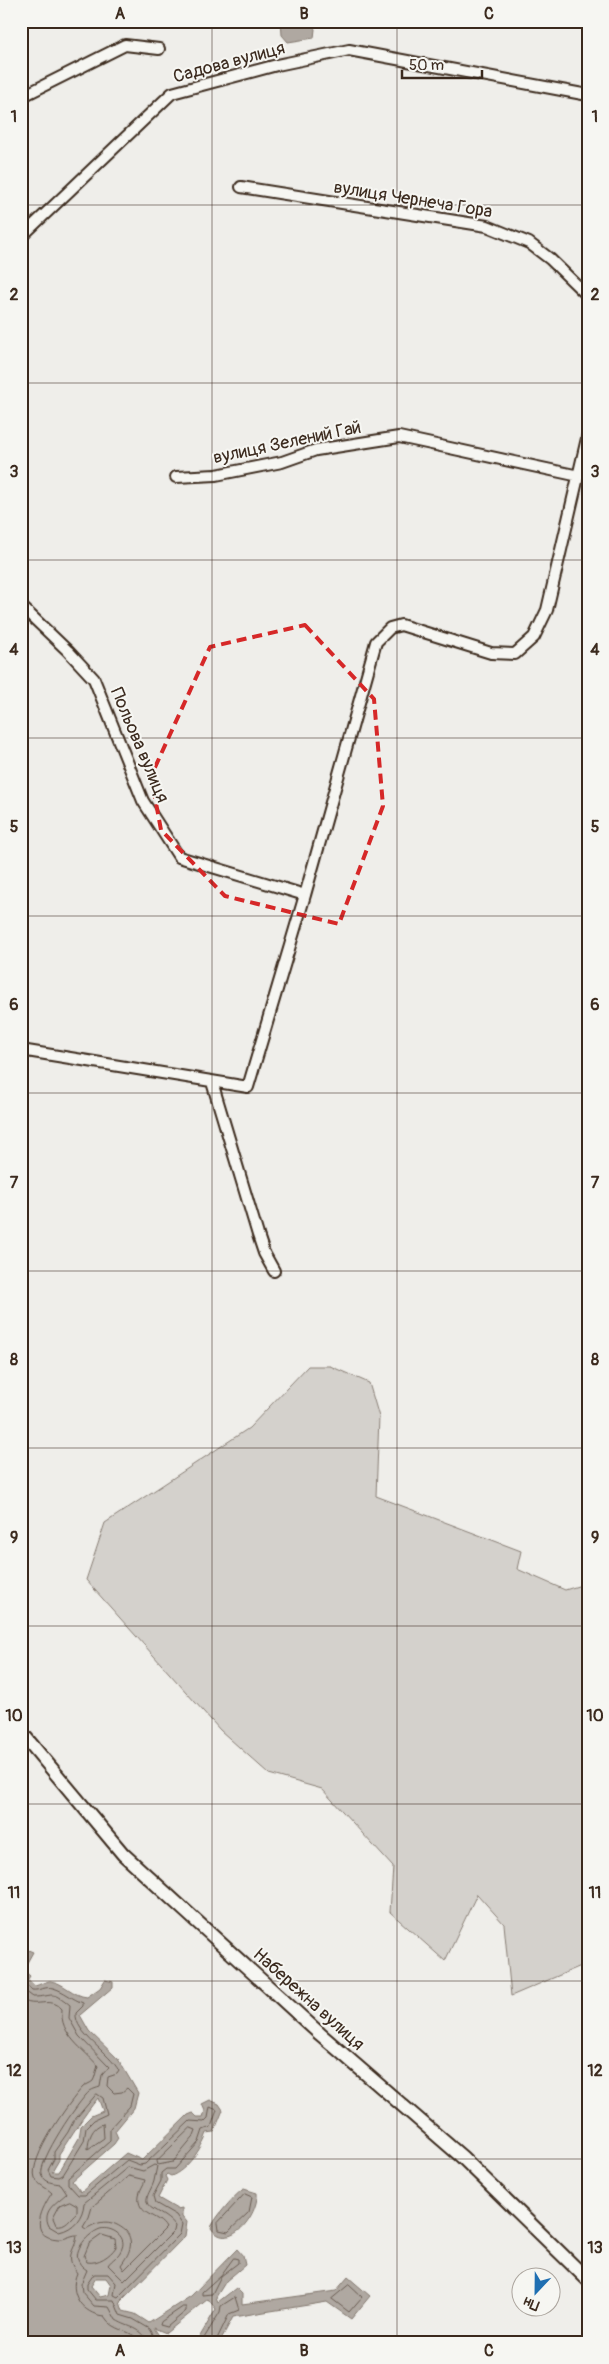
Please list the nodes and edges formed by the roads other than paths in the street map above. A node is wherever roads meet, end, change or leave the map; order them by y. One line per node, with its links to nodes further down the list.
1 (159, 49): 3 (street)
2 (588, 95): 5 (street, Садова вулиця)
3 (21, 97)
4 (241, 187): 6 (street, вулиця Чернеча Гора)
5 (21, 237)
6 (588, 296)
7 (588, 434): 8 (street)
8 (579, 476): 9 (street, вулиця Зелений Гай); 11 (street)
9 (176, 477)
10 (21, 606): 11 (street, Польова вулиця)
11 (305, 895): 13 (street)
12 (21, 1050): 13 (street)
13 (212, 1082): 14 (street)
14 (274, 1271)
15 (21, 1732): 16 (street, Набережна вулиця)
16 (588, 2280)

